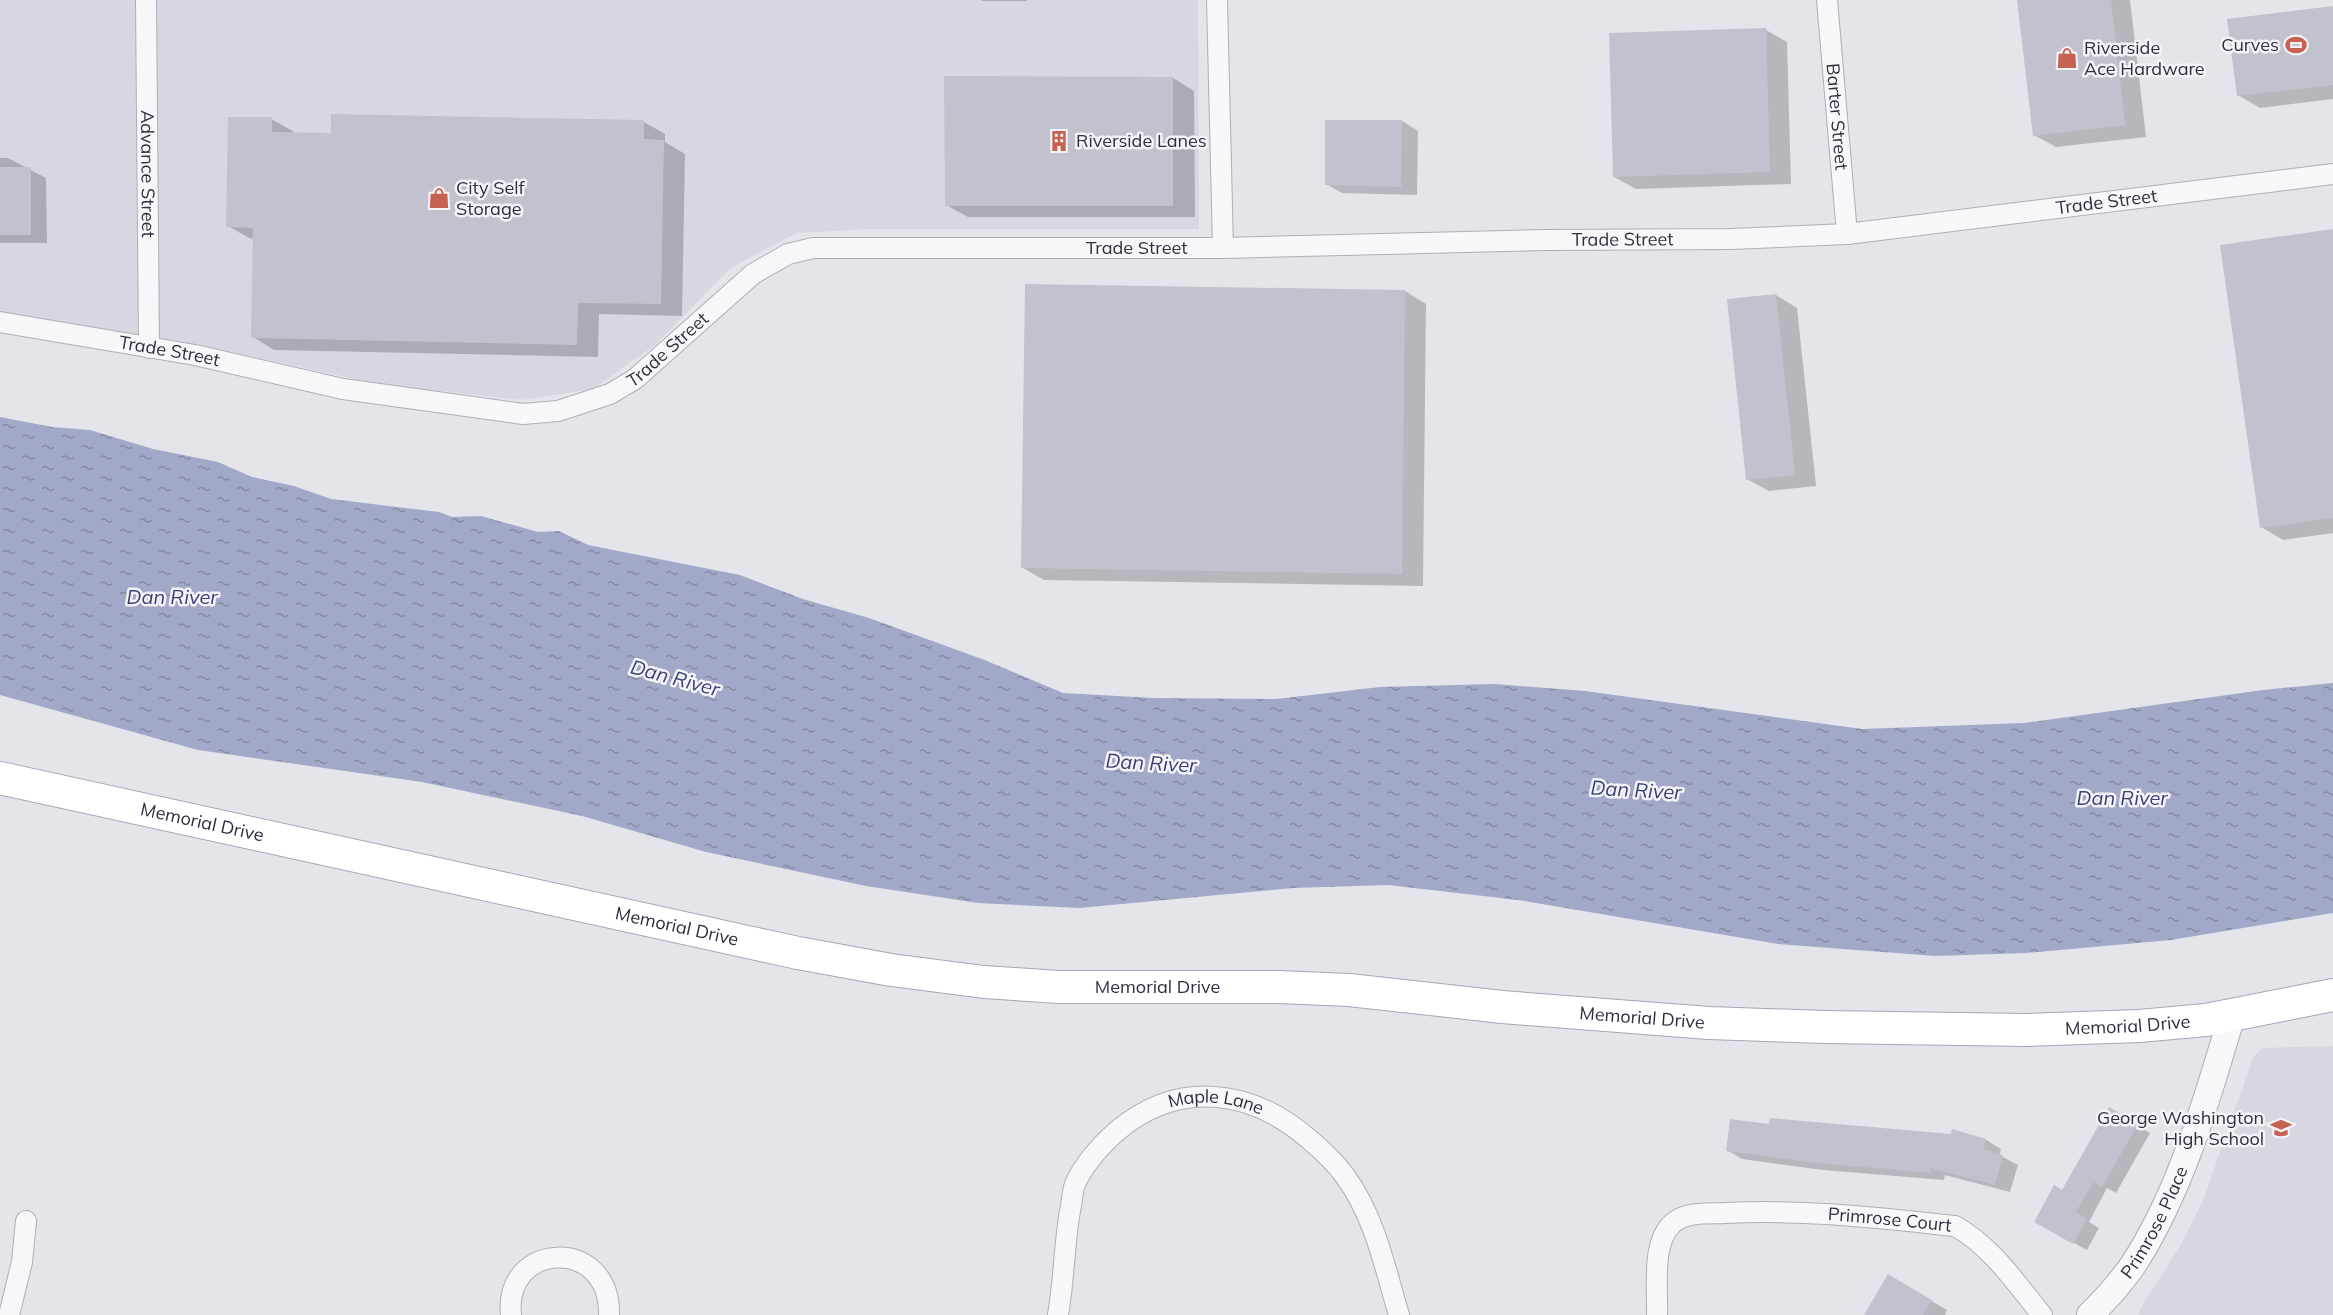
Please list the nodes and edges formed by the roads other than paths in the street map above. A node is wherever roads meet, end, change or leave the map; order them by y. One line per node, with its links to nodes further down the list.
1 (146, 0): 8 (street, Advance Street)
2 (1217, 0): 6 (street)
3 (1827, 0): 5 (street, Barter Street)
4 (2333, 174): 5 (street, Trade Street)
5 (1846, 234): 6 (street, Trade Street)
6 (1223, 248): 8 (street, Trade Street)
7 (0, 322): 8 (street, Trade Street)
8 (149, 348)
9 (0, 778): 11 (main road, Memorial Drive)
10 (2333, 995): 11 (main road, Memorial Drive)
11 (2232, 1015): 20 (street, Primrose Place)
12 (26, 1221): 13 (street)
13 (9, 1315)
14 (511, 1315): 15 (street)
15 (609, 1315)
16 (1058, 1315): 17 (street, Maple Lane)
17 (1399, 1315)
18 (1657, 1315): 19 (street, Primrose Court)
19 (2042, 1315)
20 (2090, 1315)

